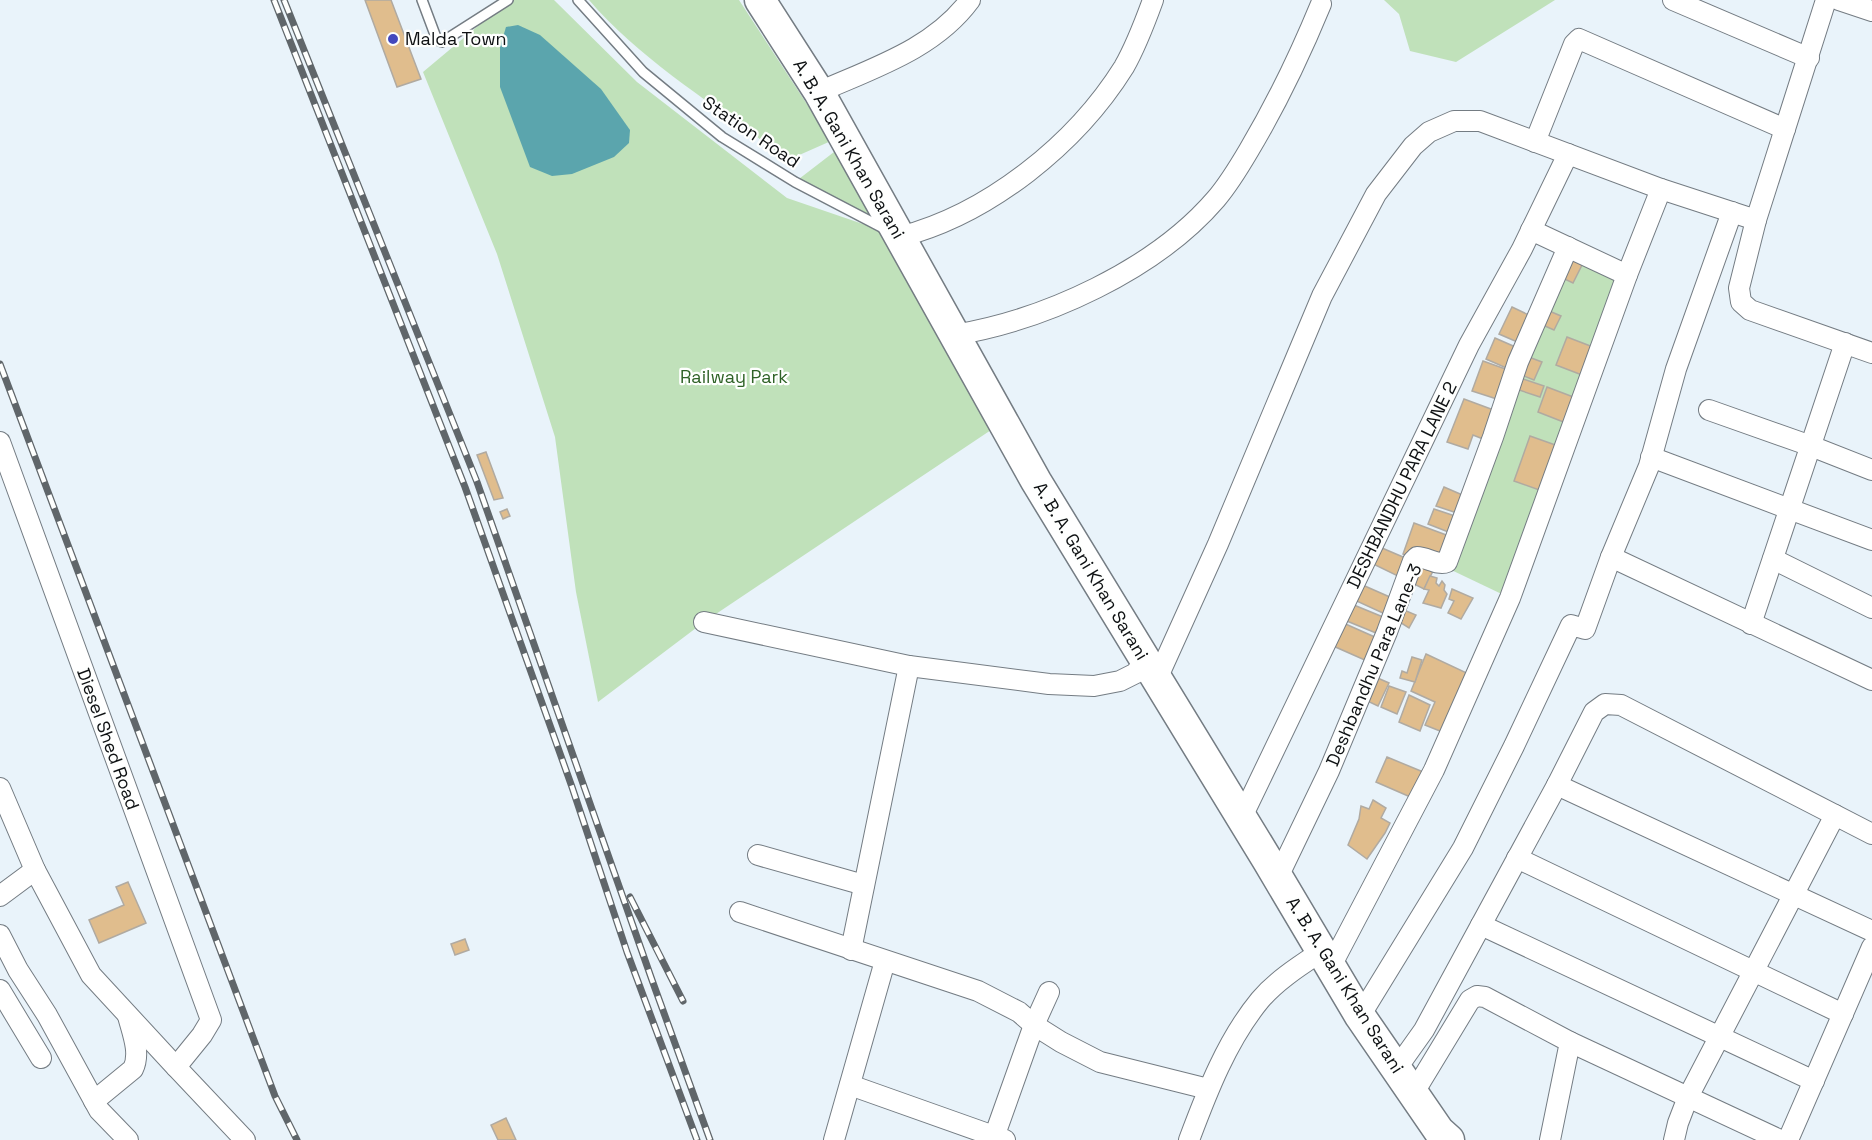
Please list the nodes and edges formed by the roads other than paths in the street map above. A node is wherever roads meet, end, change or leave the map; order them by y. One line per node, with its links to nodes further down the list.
1 (422, 0): 2 (lane)
2 (508, 0)
3 (578, 0): 21 (lane, Station Road)
4 (760, 0): 13 (main road, A. B. A. Gani Khan Sarani)
5 (970, 0): 13 (street)
6 (1153, 0): 21 (street)
7 (1673, 0): 12 (street)
8 (1826, 0): 12 (street)
9 (1839, 0): 11 (street)
10 (1322, 1): 24 (street)
11 (1872, 11)
12 (1809, 58): 14 (street)
13 (819, 92): 21 (main road, A. B. A. Gani Khan Sarani)
14 (1785, 129): 15 (street); 19 (street)
15 (1535, 142): 16 (street); 40 (street)
16 (1568, 154): 17 (street); 20 (street, DESHBANDHU PARA LANE 2)
17 (1661, 189): 18 (street); 23 (street)
18 (1732, 212): 19 (street); 30 (street)
19 (1756, 220): 25 (street)
20 (1531, 230): 22 (street); 45 (street, DESHBANDHU PARA LANE 2)
21 (900, 237): 24 (main road, A. B. A. Gani Khan Sarani)
22 (1568, 247): 23 (street); 50 (street, Deshbandhu Para Lane-3)
23 (1627, 275): 60 (street)
24 (954, 335): 40 (main road, A. B. A. Gani Khan Sarani)
25 (1845, 343): 26 (street); 29 (street)
26 (1872, 353)
27 (1710, 410): 29 (street)
28 (0, 442): 72 (street, Diesel Shed Road)
29 (1811, 446): 31 (street); 32 (street)
30 (1652, 457): 32 (street); 34 (street)
31 (1872, 470)
32 (1790, 508): 33 (street); 35 (street)
33 (1872, 540)
34 (1611, 557): 38 (street); 67 (street)
35 (1773, 559): 36 (street); 38 (street)
36 (1872, 608)
37 (704, 622): 39 (street)
38 (1751, 624): 41 (street)
39 (909, 666): 40 (street); 51 (street)
40 (1151, 669): 45 (main road, A. B. A. Gani Khan Sarani)
41 (1872, 680)
42 (1557, 785): 44 (street); 48 (street); 52 (street)
43 (0, 788): 49 (street)
44 (1835, 815): 46 (street); 52 (street)
45 (1242, 817): 50 (main road, A. B. A. Gani Khan Sarani)
46 (1872, 834)
47 (758, 855): 51 (street)
48 (1517, 858): 55 (street); 62 (street)
49 (35, 870): 53 (street); 66 (street)
50 (1278, 877): 60 (main road, A. B. A. Gani Khan Sarani)
51 (864, 885): 59 (street)
52 (1793, 894): 56 (street); 62 (street)
53 (0, 897)
54 (740, 912): 59 (street)
55 (1481, 924): 69 (street); 73 (street)
56 (1872, 931)
57 (0, 935): 79 (street)
58 (1872, 947): 65 (street)
59 (851, 950): 61 (street)
60 (1326, 958): 67 (main road, A. B. A. Gani Khan Sarani); 76 (street)
61 (885, 961): 68 (street); 75 (street)
62 (1752, 971): 65 (street); 69 (street)
63 (0, 990): 71 (street)
64 (1049, 992): 68 (street)
65 (1843, 1014): 74 (street)
66 (128, 1016): 72 (street); 79 (street)
67 (1360, 1016): 73 (main road, A. B. A. Gani Khan Sarani)
68 (1034, 1025): 76 (street); 81 (street)
69 (1719, 1036): 74 (street); 78 (street)
70 (1570, 1042): 77 (street); 78 (street); 86 (street)
71 (41, 1058)
72 (176, 1068): 83 (street)
73 (1397, 1068): 77 (main road, A. B. A. Gani Khan Sarani)
74 (1814, 1081): 89 (street)
75 (850, 1085): 81 (street); 84 (street)
76 (1208, 1089): 85 (street)
77 (1413, 1094): 80 (main road, A. B. A. Gani Khan Sarani)
78 (1688, 1097): 87 (street); 88 (street)
79 (94, 1101): 82 (street)
80 (1443, 1137)
81 (997, 1139)
82 (128, 1140)
83 (245, 1140)
84 (834, 1140)
85 (1189, 1140)
86 (1550, 1140)
87 (1674, 1140)
88 (1780, 1140)
89 (1788, 1140)

